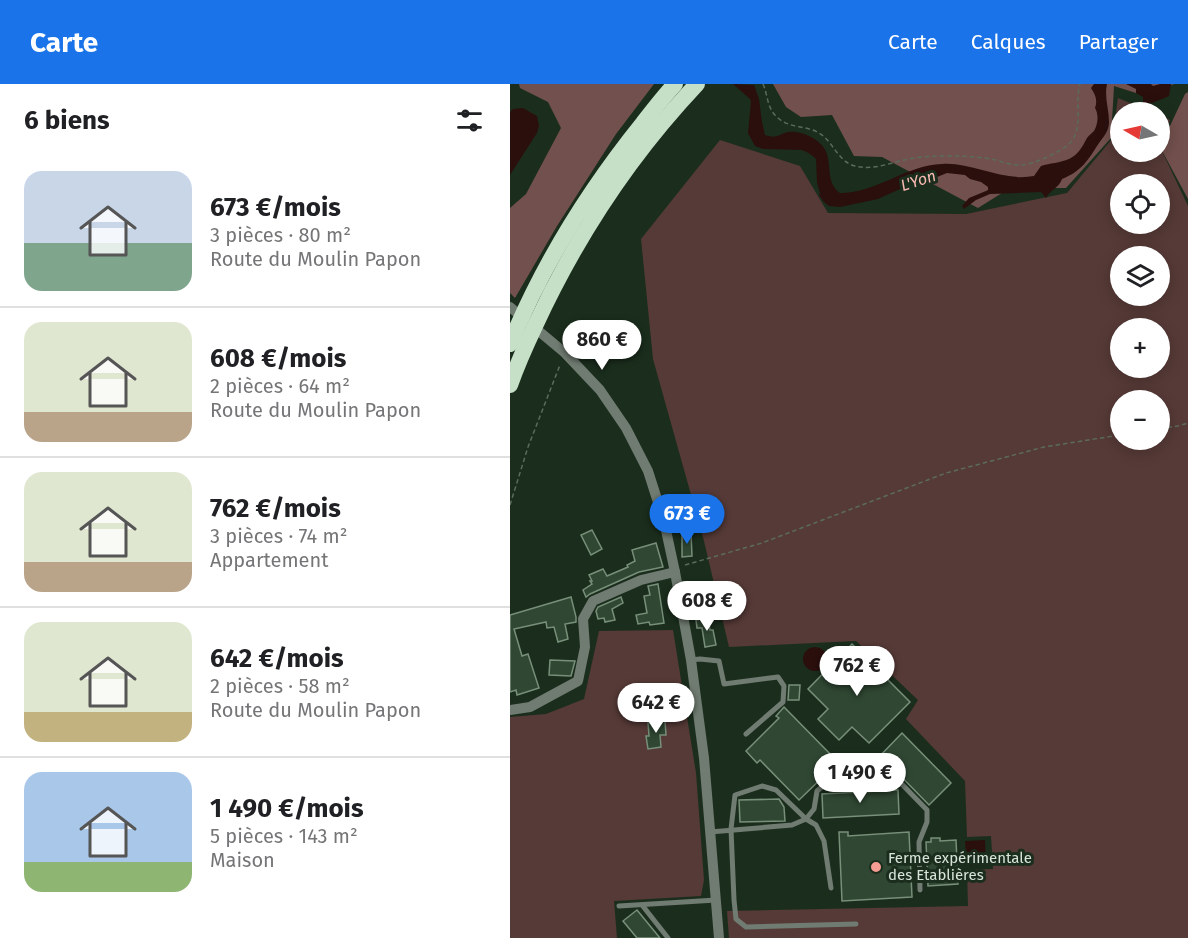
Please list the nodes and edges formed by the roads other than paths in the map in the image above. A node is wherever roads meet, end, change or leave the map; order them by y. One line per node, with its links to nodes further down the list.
1 (675, 84): 4 (highway)
2 (697, 84): 4 (highway)
3 (510, 307): 6 (street)
4 (517, 341): 5 (highway)
5 (510, 385)
6 (675, 572): 7 (street); 8 (street)
7 (691, 660): 9 (lane); 12 (street)
8 (510, 710)
9 (746, 735)
10 (806, 819): 11 (lane); 11 (lane); 13 (lane); 14 (lane)
11 (731, 829): 12 (lane); 18 (lane)
12 (710, 832): 15 (street)
13 (831, 888)
14 (920, 890)
15 (716, 900): 16 (lane); 20 (street)
16 (642, 905): 17 (lane); 19 (lane)
17 (619, 906)
18 (856, 924)
19 (668, 938)
20 (718, 938)

